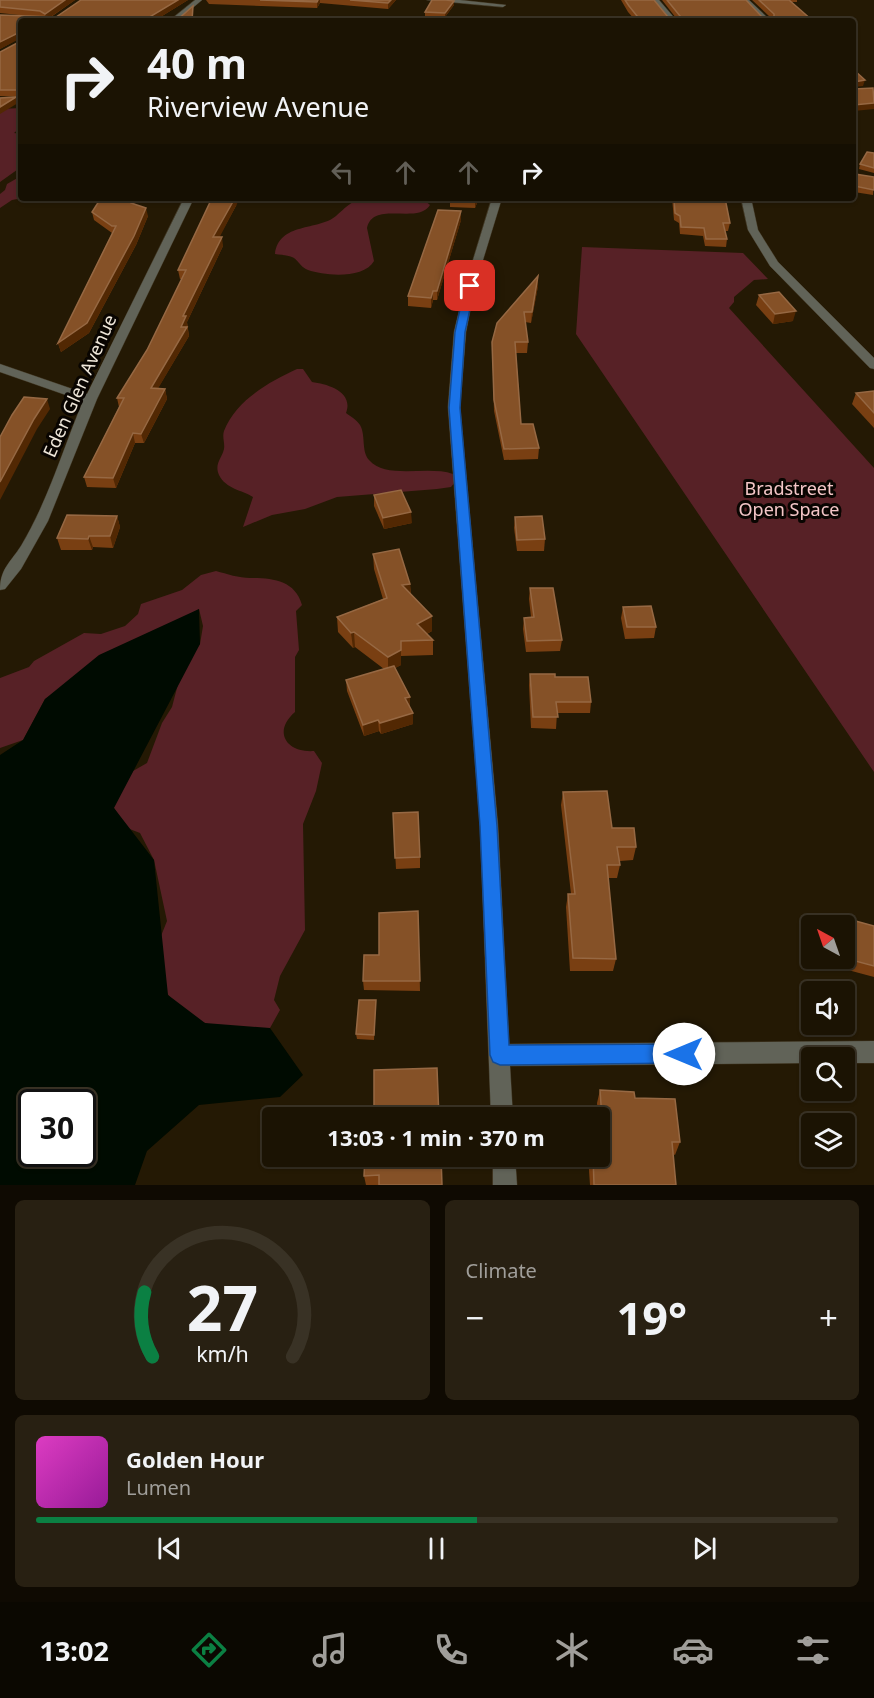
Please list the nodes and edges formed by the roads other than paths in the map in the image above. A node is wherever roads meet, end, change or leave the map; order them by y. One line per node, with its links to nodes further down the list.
1 (199, 0): 6 (street)
2 (430, 0): 5 (street)
3 (655, 0): 7 (street)
4 (745, 0): 8 (street)
5 (503, 5)
6 (177, 18)
7 (670, 18)
8 (763, 18)
9 (18, 99): 10 (main road)
10 (0, 100)
11 (188, 201): 16 (street, Eden Glen Avenue)
12 (496, 201): 19 (street)
13 (747, 201): 14 (street)
14 (874, 365)
15 (0, 368): 16 (street)
16 (91, 400): 17 (street, Eden Glen Avenue)
17 (2, 579)
18 (874, 1052): 19 (street)
19 (500, 1055): 20 (street)
20 (502, 1107)
21 (504, 1167): 22 (street)
22 (505, 1185)

